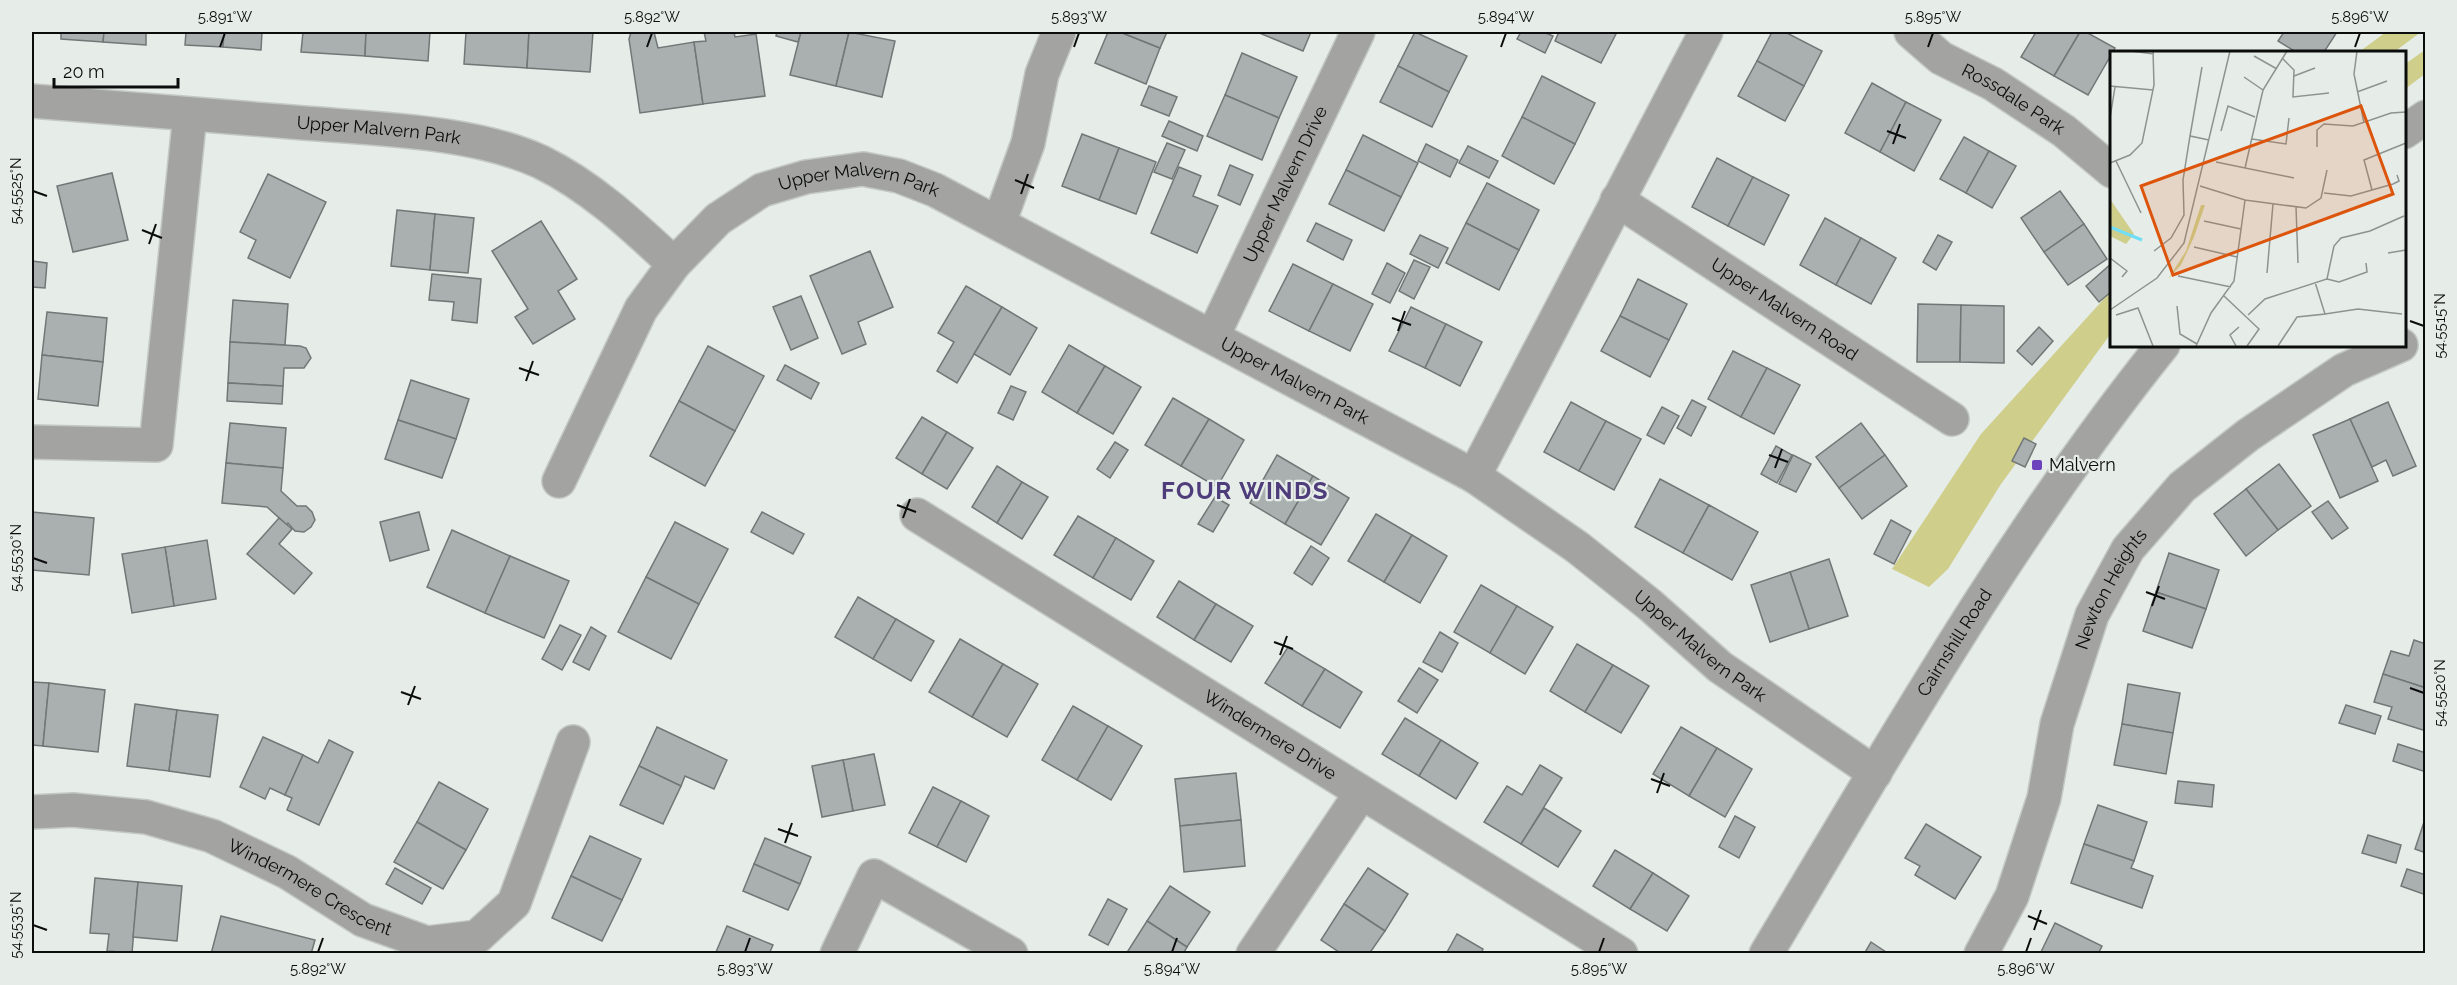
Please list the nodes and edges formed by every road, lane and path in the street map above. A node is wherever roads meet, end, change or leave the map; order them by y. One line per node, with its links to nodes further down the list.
1 (1059, 32): 11 (street)
2 (1358, 32): 14 (street, Upper Malvern Drive)
3 (1706, 32): 10 (street)
4 (1911, 32): 9 (street, Rossdale Park)
5 (32, 100): 6 (street, Upper Malvern Park)
6 (190, 114): 12 (street, Upper Malvern Park); 19 (street)
7 (2426, 117): 8 (street)
8 (2406, 131)
9 (2110, 169)
10 (1617, 200): 18 (street, Upper Malvern Road); 20 (street)
11 (999, 223): 12 (street, Upper Malvern Park); 14 (street, Upper Malvern Park)
12 (674, 264): 21 (street, Upper Malvern Park)
13 (2426, 334): 15 (street, Newton Heights)
14 (1213, 336): 20 (street, Upper Malvern Park)
15 (2406, 343)
16 (2162, 346): 24 (street, Cairnshill Road)
17 (2398, 346): 32 (street, Newton Heights)
18 (1952, 419)
19 (32, 442)
20 (1474, 476): 24 (street, Upper Malvern Park)
21 (559, 481)
22 (917, 515): 25 (street, Windermere Drive)
23 (573, 742): 26 (street, Windermere Crescent)
24 (1875, 773): 31 (street, Cairnshill Road)
25 (1361, 793): 29 (street); 30 (street, Windermere Drive)
26 (32, 812)
27 (837, 954): 28 (street)
28 (1011, 954)
29 (1253, 954)
30 (1621, 954)
31 (1766, 954)
32 (1982, 954)

